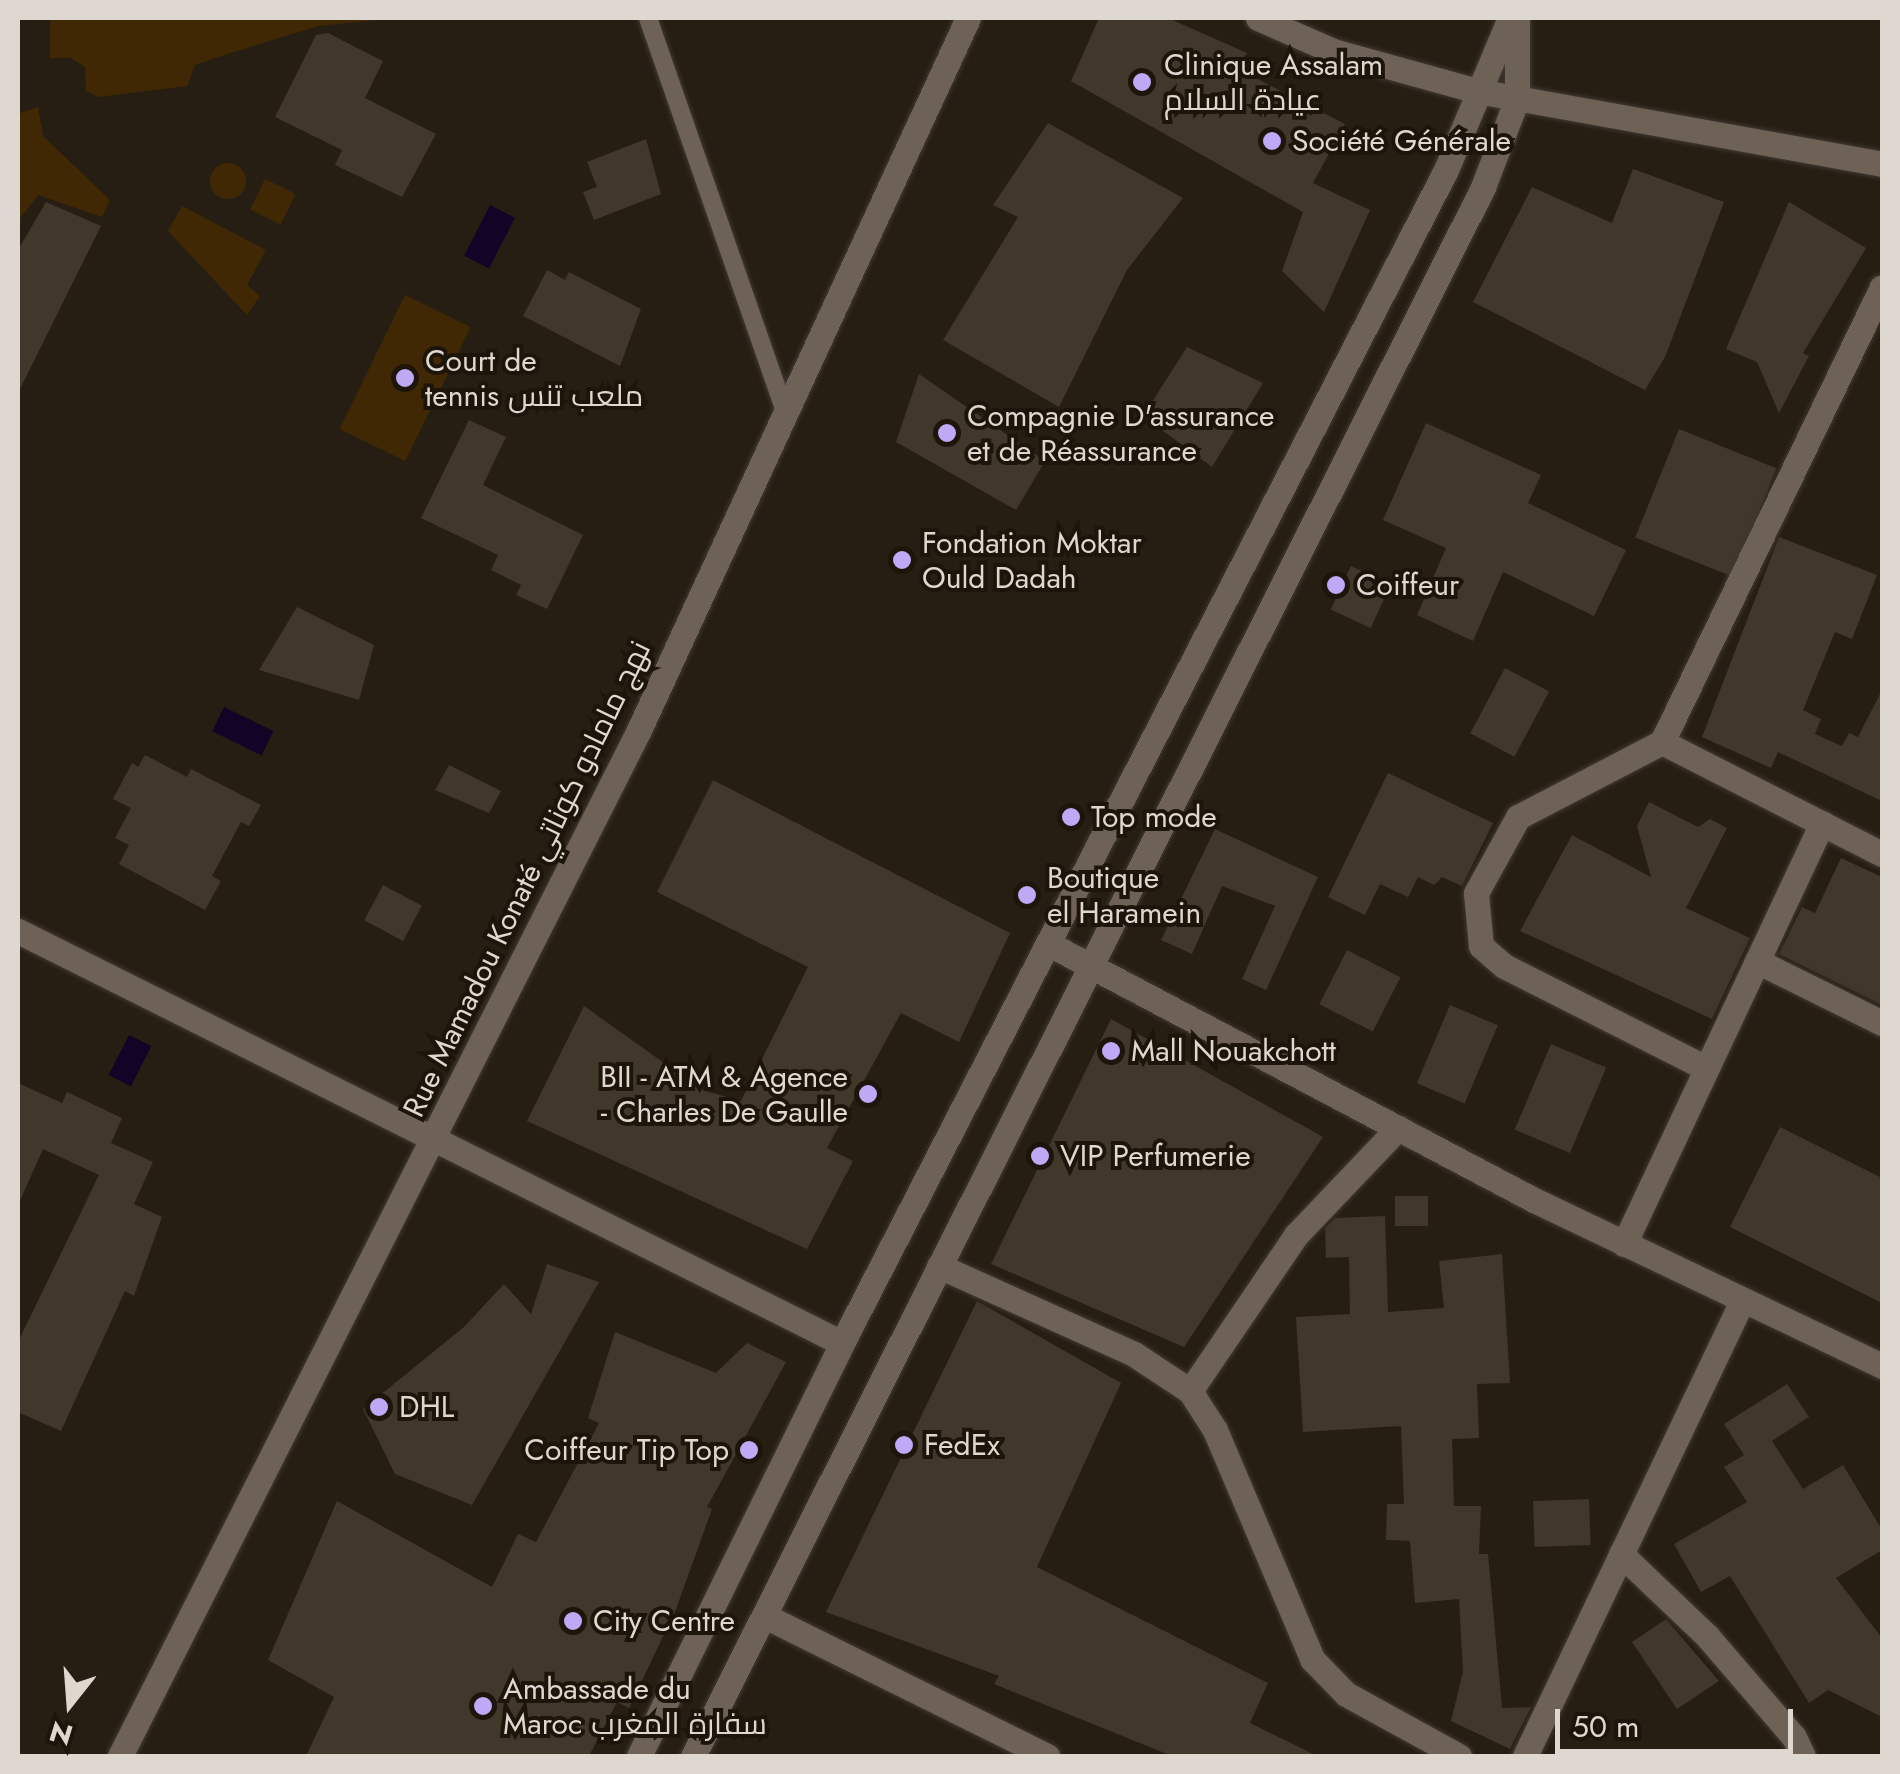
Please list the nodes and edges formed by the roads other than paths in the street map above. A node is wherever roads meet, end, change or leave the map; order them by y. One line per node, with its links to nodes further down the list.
1 (648, 18): 9 (lane)
2 (968, 18): 9 (street, Rue Mamadou Konaté نهج مامادو كوناتي)
3 (1258, 18): 5 (street)
4 (1514, 18): 5 (street); 6 (street)
5 (1477, 91): 6 (street); 14 (street)
6 (1517, 99): 7 (street); 16 (street)
7 (1882, 164)
8 (1882, 286): 10 (street)
9 (784, 408): 20 (street, Rue Mamadou Konaté نهج مامادو كوناتي)
10 (1662, 742): 11 (street); 18 (street)
11 (1822, 823): 12 (street); 15 (street)
12 (1882, 854)
13 (18, 930): 20 (street)
14 (1050, 944): 16 (street); 24 (street)
15 (1757, 961): 17 (street); 18 (street)
16 (1088, 964): 19 (street); 22 (street)
17 (1882, 1024)
18 (1706, 1068): 21 (street)
19 (1398, 1128): 21 (street); 26 (street)
20 (434, 1144): 24 (street); 29 (street, Rue Mamadou Konaté نهج مامادو كوناتي)
21 (1624, 1244): 23 (street)
22 (938, 1266): 26 (street); 28 (street)
23 (1742, 1302): 25 (street); 27 (street)
24 (842, 1343): 30 (street)
25 (1882, 1366)
26 (1190, 1391): 33 (street)
27 (1621, 1554): 34 (street); 35 (street)
28 (765, 1616): 31 (street); 32 (street)
29 (120, 1756)
30 (639, 1756)
31 (693, 1756)
32 (1047, 1756)
33 (1460, 1756)
34 (1525, 1756)
35 (1803, 1756)

